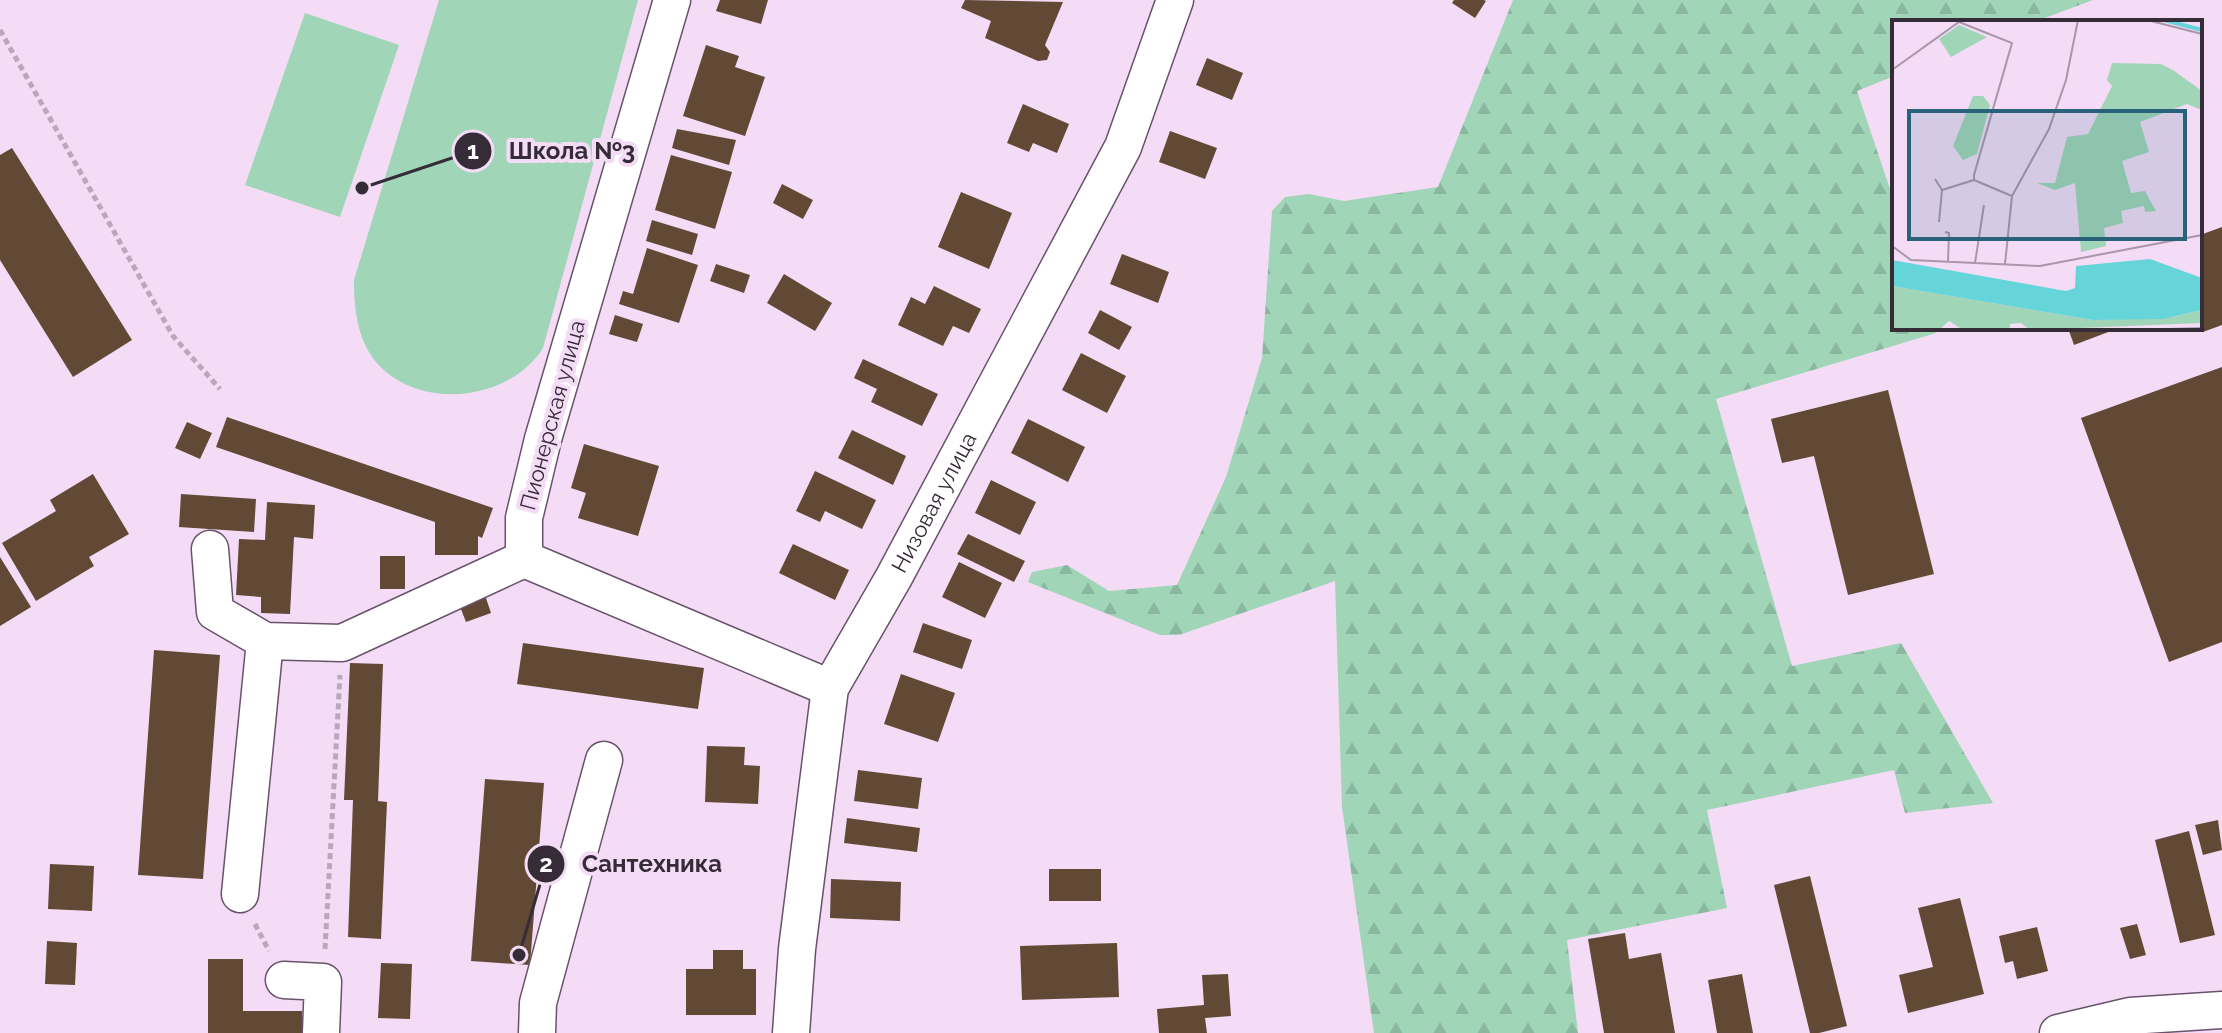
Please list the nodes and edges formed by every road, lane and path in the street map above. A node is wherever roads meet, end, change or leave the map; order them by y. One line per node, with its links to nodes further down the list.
1 (672, 0): 6 (street, Пионерская улица)
2 (1175, 0): 9 (street, Низовая улица)
3 (0, 30): 4 (path)
4 (220, 389)
5 (210, 549): 7 (street)
6 (524, 559): 8 (street); 9 (street)
7 (265, 641): 8 (street); 11 (street)
8 (342, 643): 13 (path)
9 (830, 688): 17 (street, Низовая улица)
10 (604, 760): 16 (street)
11 (240, 894): 12 (path)
12 (284, 980): 13 (street)
13 (323, 982): 15 (street)
14 (2222, 1010): 18 (street)
15 (321, 1033)
16 (537, 1033)
17 (791, 1033)
18 (2058, 1033)

